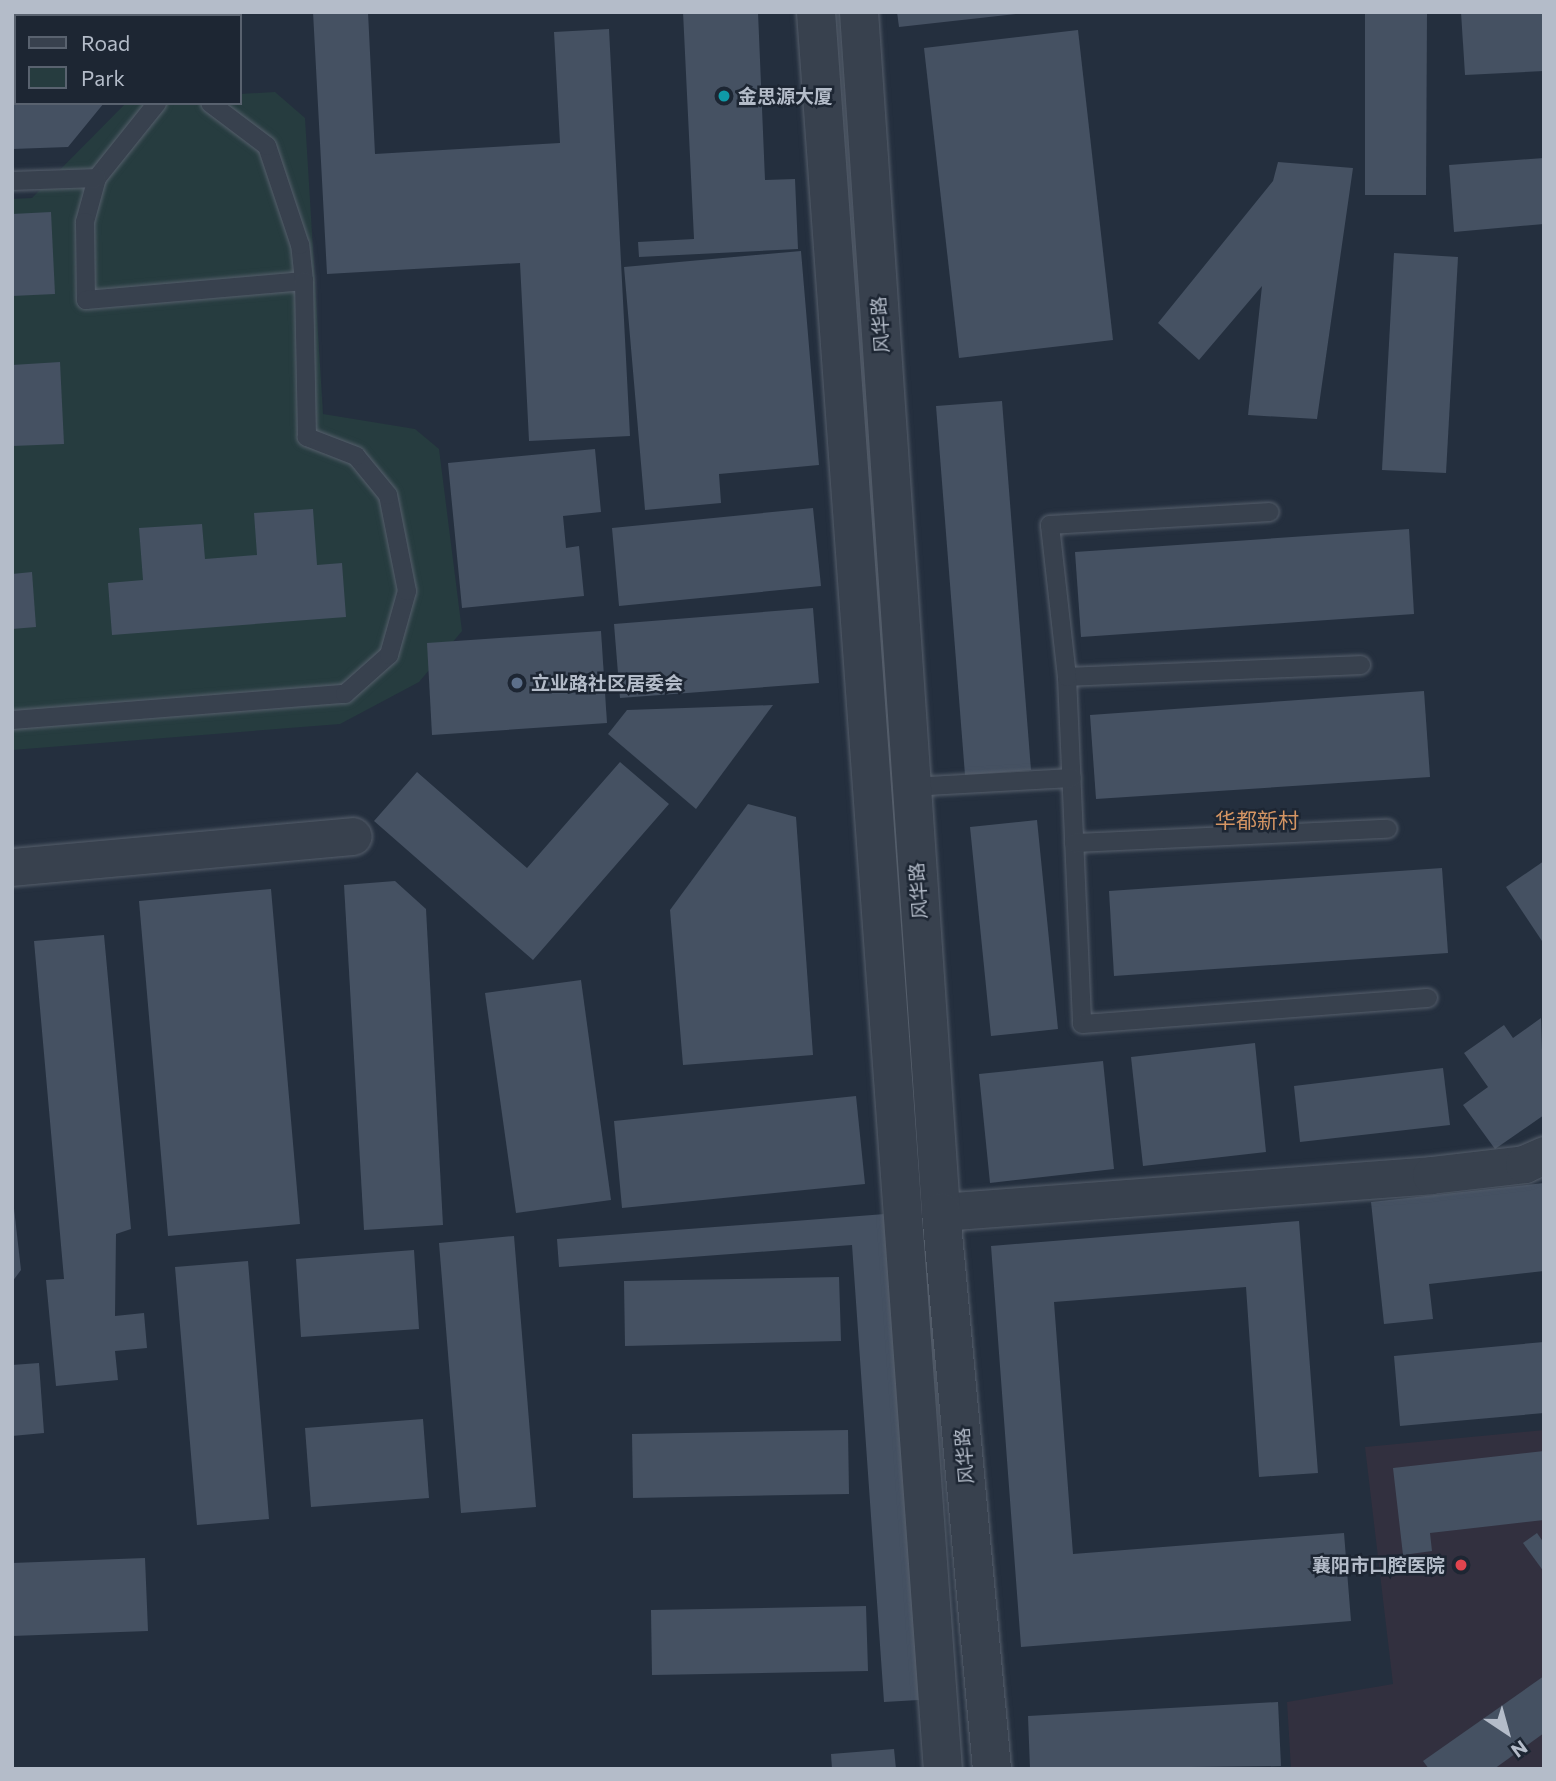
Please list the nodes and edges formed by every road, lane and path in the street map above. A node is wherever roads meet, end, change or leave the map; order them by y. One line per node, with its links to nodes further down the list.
1 (816, 12): 21 (street, 风华路)
2 (859, 12): 13 (street, 风华路)
3 (155, 105): 5 (lane)
4 (213, 105): 7 (lane)
5 (97, 178): 6 (lane); 7 (lane)
6 (12, 181)
7 (304, 281): 11 (lane)
8 (1270, 512): 10 (lane)
9 (1361, 665): 10 (lane)
10 (1067, 677): 12 (lane)
11 (12, 720)
12 (1072, 778): 13 (lane); 16 (lane)
13 (910, 787): 20 (street, 风华路)
14 (1388, 829): 16 (lane)
15 (353, 836): 17 (street)
16 (1074, 843): 18 (lane)
17 (12, 867)
18 (1428, 998)
19 (1544, 1155): 20 (street)
20 (941, 1212): 22 (street, 风华路)
21 (943, 1769)
22 (992, 1769)

